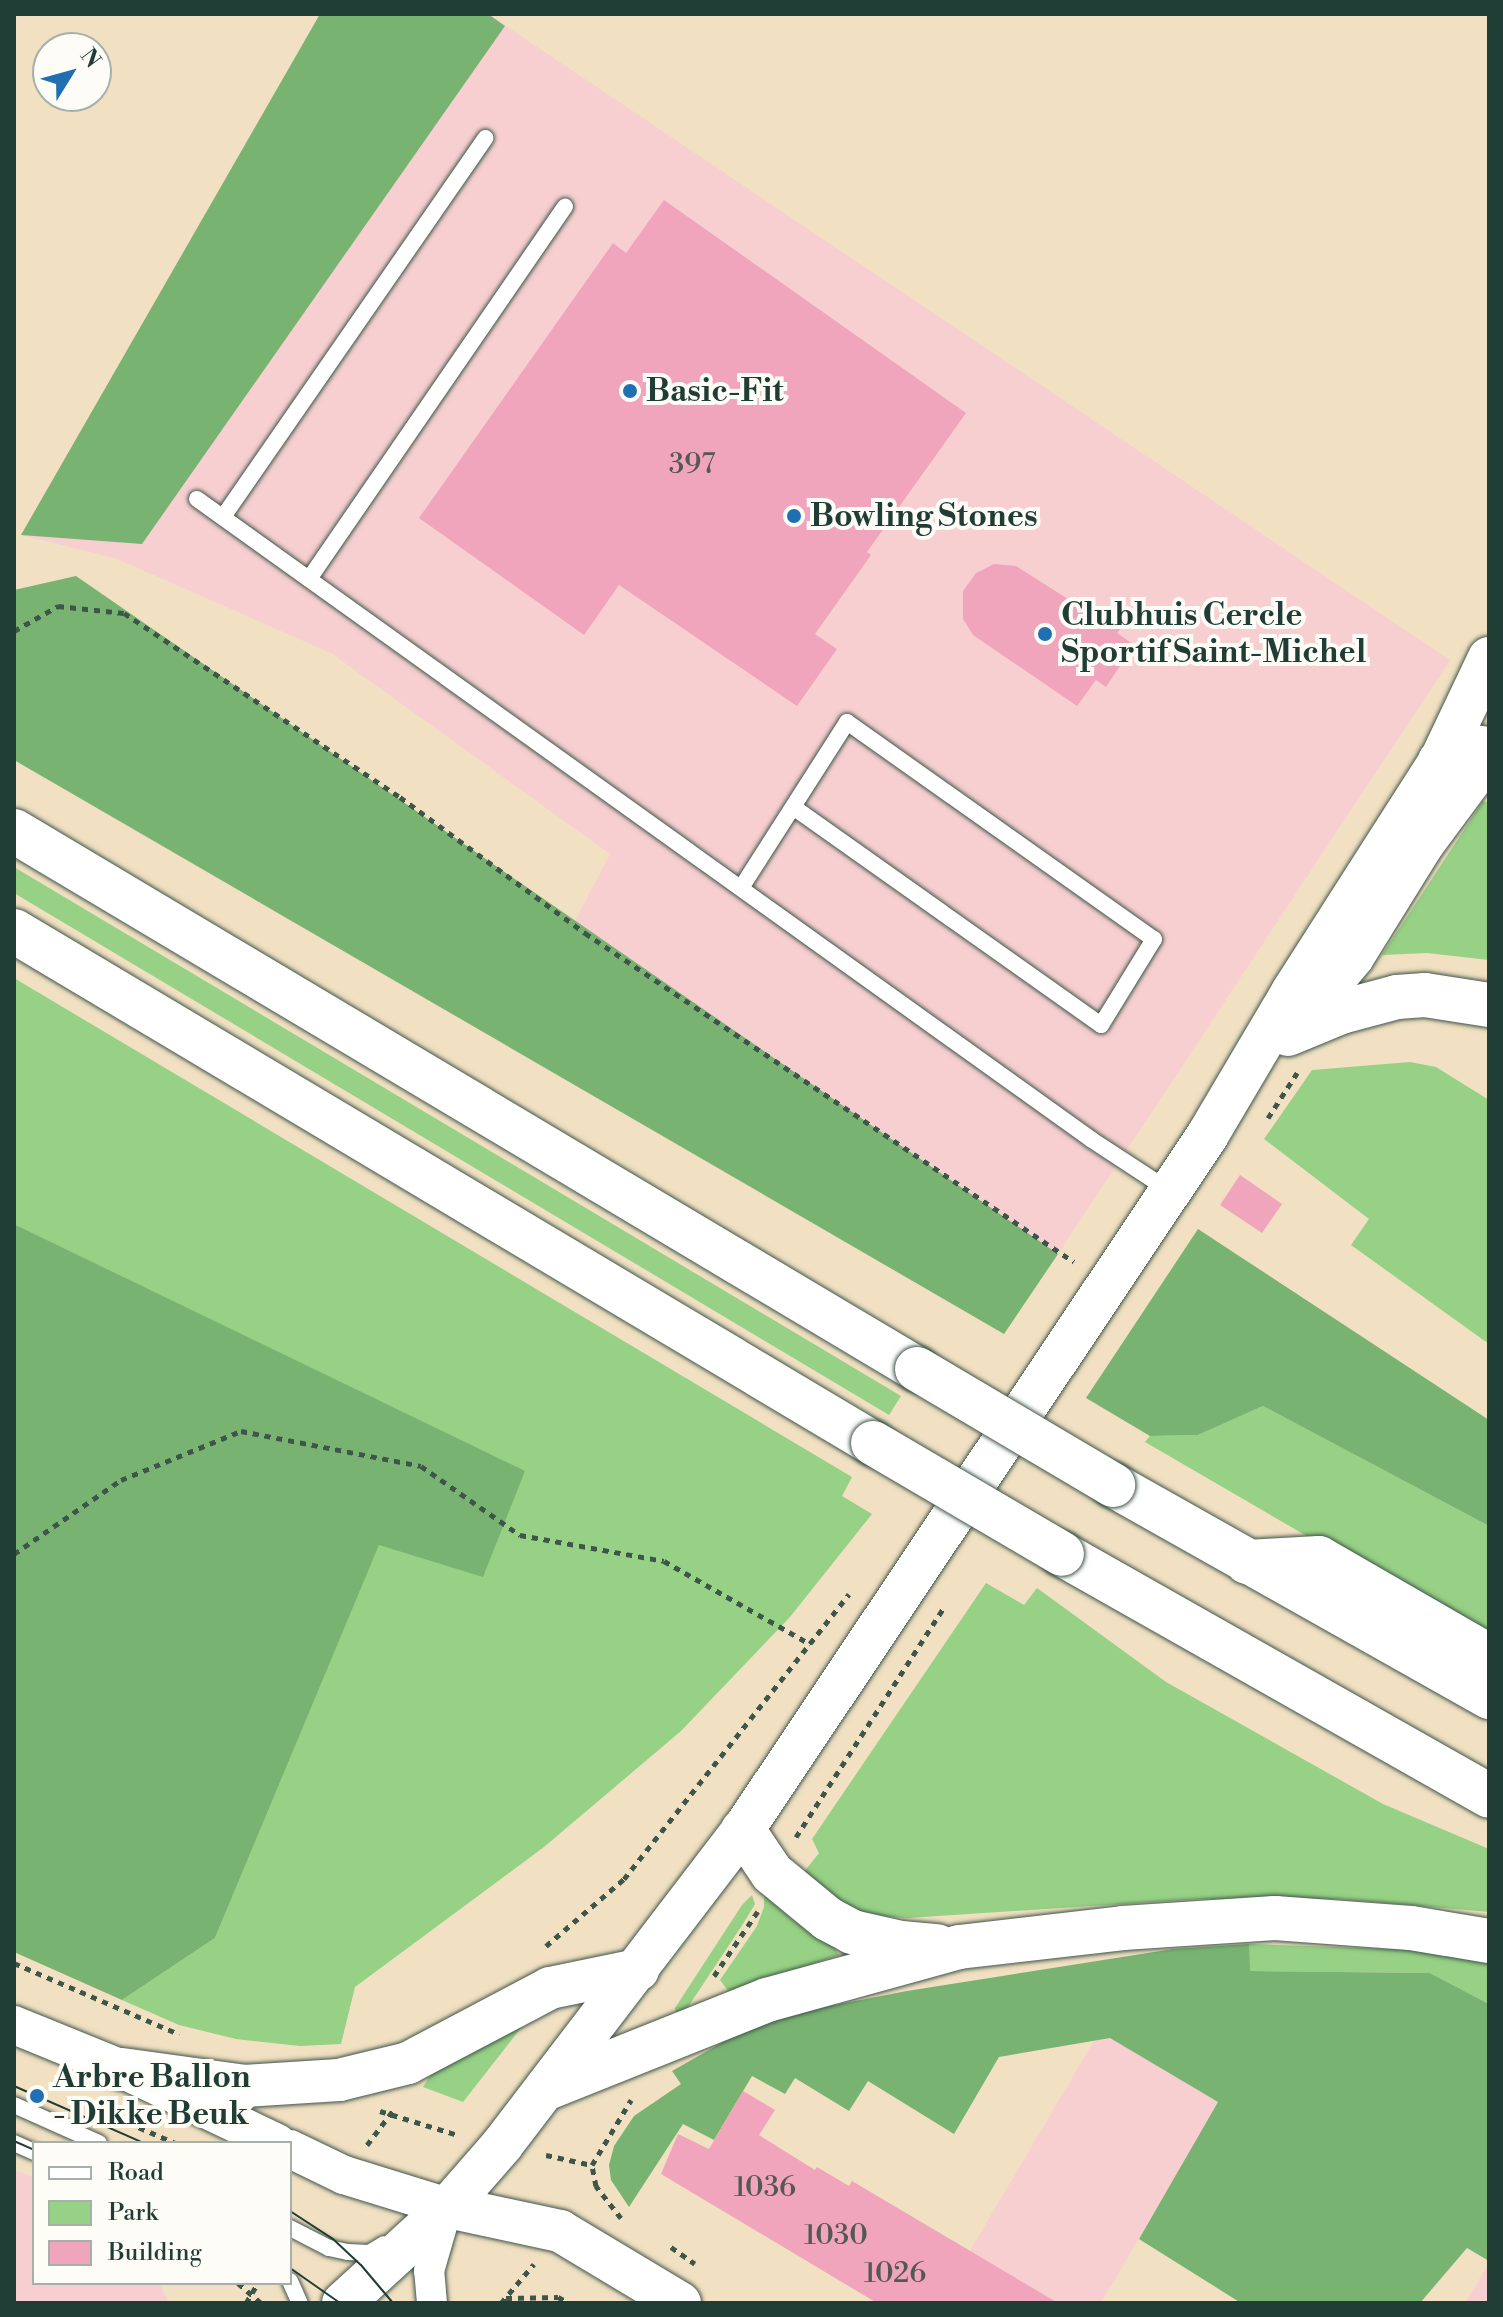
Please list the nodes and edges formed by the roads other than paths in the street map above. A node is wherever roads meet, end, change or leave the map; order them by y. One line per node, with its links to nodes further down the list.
1 (485, 138): 4 (lane)
2 (565, 206): 5 (lane)
3 (197, 499): 4 (lane)
4 (223, 517): 5 (lane)
5 (309, 579): 11 (lane)
6 (1489, 658): 8 (main road)
7 (1489, 752): 8 (highway); 14 (main road)
8 (1440, 761): 15 (main road)
9 (793, 807): 9 (lane); 11 (lane)
10 (14, 831): 17 (highway, bridge)
11 (741, 888): 16 (lane)
12 (14, 931): 20 (highway, bridge)
13 (1489, 1005): 14 (highway)
14 (1288, 1034): 15 (main road)
15 (1207, 1136): 16 (main road)
16 (1170, 1191): 21 (main road)
17 (1247, 1562): 18 (highway); 19 (highway)
18 (1489, 1656)
19 (1489, 1697)
20 (1489, 1796)
21 (743, 1830): 23 (highway); 24 (main road)
22 (1489, 1941): 23 (highway)
23 (959, 1947): 27 (highway)
24 (638, 1970): 26 (main road); 27 (main road)
25 (14, 2025): 26 (street)
26 (122, 2069): 30 (street)
27 (547, 2088): 32 (main road)
28 (14, 2105): 29 (lane)
29 (95, 2141)
30 (273, 2141)
31 (292, 2150): 32 (street)
32 (448, 2207): 33 (lane); 34 (main road); 35 (main road); 36 (street); 37 (main road)
33 (292, 2229)
34 (343, 2303)
35 (390, 2303)
36 (432, 2303)
37 (680, 2303)

